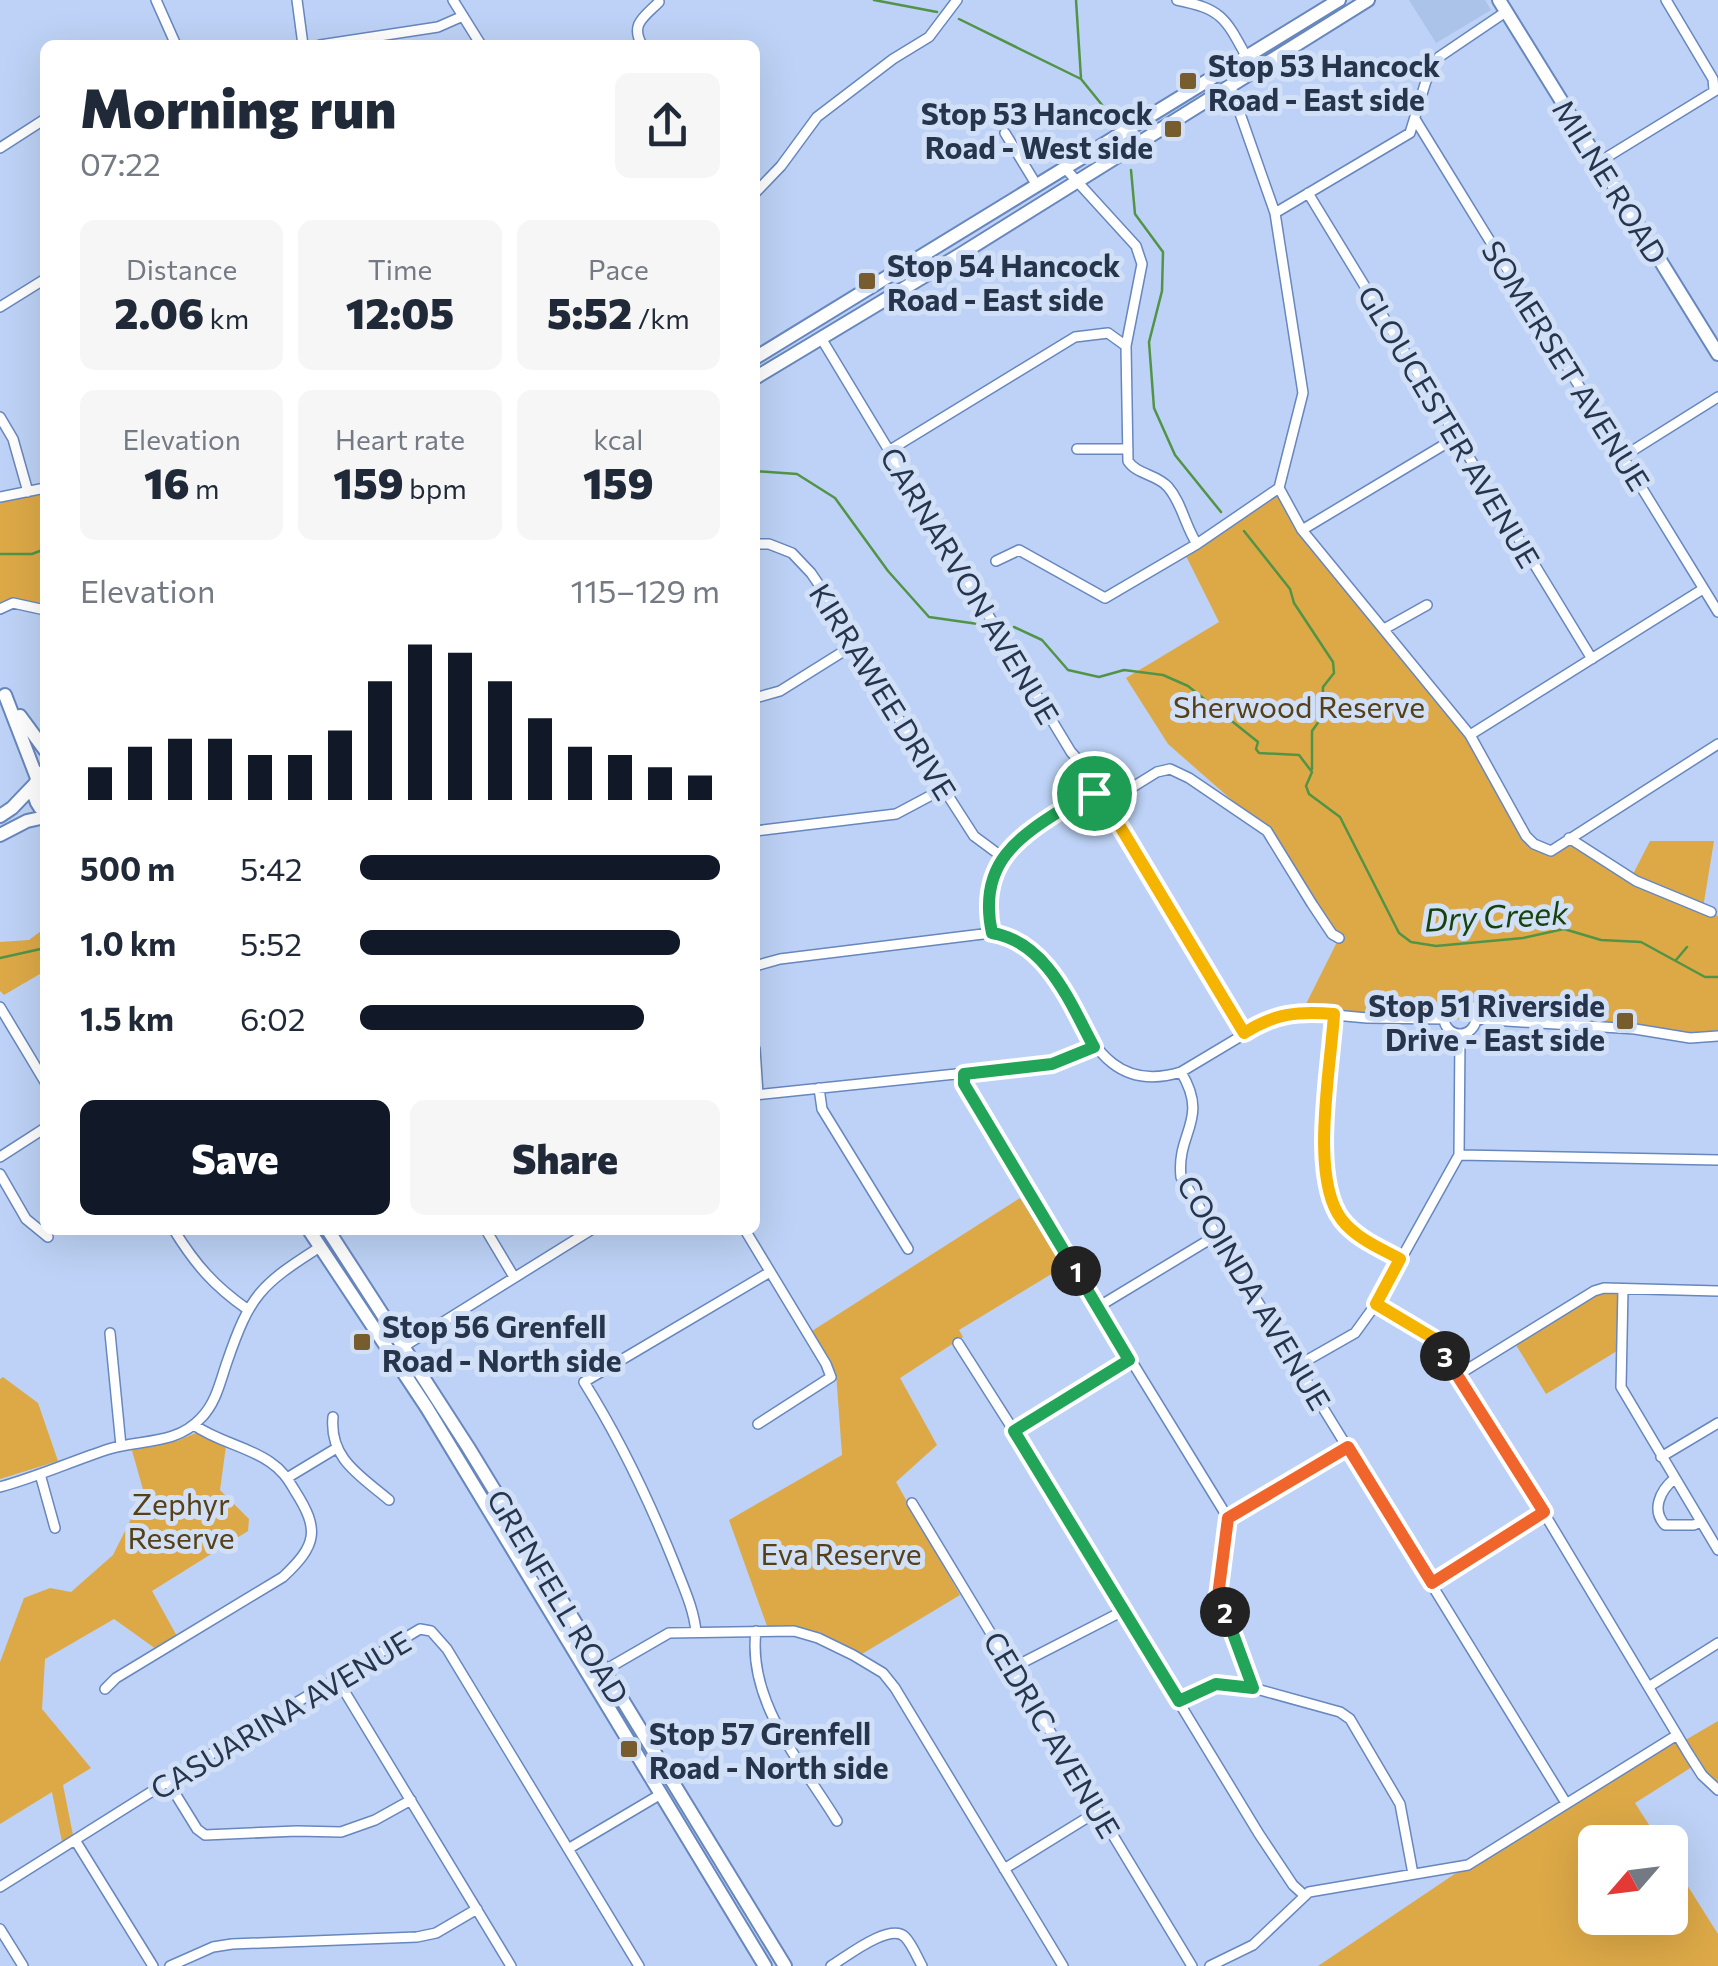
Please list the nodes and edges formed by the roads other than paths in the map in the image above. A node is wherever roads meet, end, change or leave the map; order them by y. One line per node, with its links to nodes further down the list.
1 (156, 0): 12 (street)
2 (296, 0): 13 (street)
3 (453, 0): 11 (street)
4 (957, 0): 28 (street)
5 (1176, 0): 17 (street)
6 (1339, 0): 17 (main road)
7 (1368, 0): 18 (main road)
8 (1666, 0): 19 (street)
9 (659, 2): 16 (street)
10 (1503, 5): 20 (street); 24 (main road, MILNE ROAD)
11 (463, 16): 14 (street); 15 (street)
12 (174, 40)
13 (302, 40)
14 (366, 40)
15 (478, 40)
16 (640, 40)
17 (1246, 56): 25 (main road)
18 (1230, 85): 26 (main road); 30 (street)
19 (1716, 89): 24 (street)
20 (1415, 119): 29 (street); 45 (street, SOMERSET AVENUE)
21 (40, 123): 23 (street)
22 (1005, 133): 27 (street)
23 (0, 148)
24 (1599, 162): 36 (main road, MILNE ROAD)
25 (1064, 167): 26 (street); 27 (main road)
26 (1077, 181): 34 (main road); 35 (street)
27 (1036, 184): 33 (main road)
28 (760, 188)
29 (1308, 193): 30 (street); 41 (street, GLOUCESTER AVENUE)
30 (1276, 212): 46 (street)
31 (40, 282): 32 (street)
32 (0, 307)
33 (812, 323): 34 (main road); 37 (main road)
34 (822, 338): 38 (main road); 44 (street, CARNARVON AVENUE)
35 (1126, 346): 43 (street); 44 (street)
36 (1718, 354)
37 (760, 355)
38 (760, 375)
39 (1718, 397): 45 (street)
40 (0, 418): 48 (street)
41 (1457, 437): 50 (street); 61 (street, GLOUCESTER AVENUE)
42 (1077, 448): 43 (street)
43 (1128, 449): 52 (street)
44 (890, 450): 69 (street, CARNARVON AVENUE)
45 (1624, 456): 54 (street, SOMERSET AVENUE)
46 (1279, 488): 50 (street); 52 (street)
47 (40, 489): 48 (street)
48 (28, 492): 49 (street)
49 (0, 497)
50 (1302, 530): 59 (street)
51 (760, 544): 60 (street, KIRRAWEE DRIVE)
52 (1197, 544): 53 (street)
53 (996, 561)
54 (1703, 589): 58 (street, SOMERSET AVENUE); 61 (street)
55 (1427, 605): 59 (street)
56 (0, 609): 57 (street)
57 (40, 609)
58 (1718, 612)
59 (1386, 628): 64 (street)
60 (852, 646): 63 (street); 68 (street, KIRRAWEE DRIVE)
61 (1592, 659): 64 (street)
62 (2, 691): 65 (main road); 67 (main road)
63 (760, 696)
64 (1470, 734): 76 (street)
65 (40, 743)
66 (1718, 744): 76 (street)
67 (39, 777): 71 (main road); 72 (main road)
68 (943, 789): 74 (street); 77 (street, KIRRAWEE DRIVE)
69 (1094, 793): 70 (street, CARNARVON AVENUE); 77 (street)
70 (1106, 803): 80 (street); 86 (street, CARNARVON AVENUE)
71 (40, 809)
72 (0, 816)
73 (40, 816): 75 (main road)
74 (760, 829)
75 (0, 835)
76 (1569, 838): 78 (street)
77 (1001, 856): 79 (street)
78 (1711, 912)
79 (992, 933): 81 (street); 89 (street)
80 (1339, 938)
81 (760, 965)
82 (0, 1007): 91 (street)
83 (1334, 1014): 84 (street); 86 (street); 112 (street)
84 (1444, 1019): 85 (street); 87 (street)
85 (1476, 1019): 87 (street); 88 (street)
86 (1244, 1033): 90 (street)
87 (1460, 1034): 96 (street)
88 (1718, 1036)
89 (1094, 1047): 90 (street); 92 (street)
90 (1181, 1072): 108 (street, COOINDA AVENUE)
91 (40, 1074)
92 (964, 1074): 93 (street); 118 (street)
93 (819, 1088): 94 (street); 111 (street)
94 (760, 1095)
95 (40, 1131): 97 (street)
96 (1460, 1155): 98 (street); 112 (street)
97 (0, 1156)
98 (1718, 1160)
99 (0, 1174): 100 (street)
100 (40, 1230)
101 (46, 1235): 109 (street)
102 (177, 1235): 119 (street)
103 (312, 1235): 110 (main road, GRENFELL ROAD)
104 (331, 1235): 110 (main road); 122 (main road, GRENFELL ROAD)
105 (489, 1235): 114 (street)
106 (583, 1235): 114 (street)
107 (748, 1235): 113 (street)
108 (1217, 1235): 118 (street); 124 (street, COOINDA AVENUE)
109 (48, 1237)
110 (320, 1248): 119 (street); 154 (main road, GRENFELL ROAD)
111 (908, 1249)
112 (1400, 1259): 117 (street)
113 (770, 1272): 128 (street); 148 (street)
114 (514, 1277): 122 (street)
115 (1623, 1288): 116 (street); 125 (street); 134 (street)
116 (1718, 1291)
117 (1376, 1304): 124 (street); 125 (street)
118 (1098, 1307): 123 (street)
119 (247, 1308): 129 (street)
120 (110, 1333): 131 (street)
121 (958, 1344): 130 (street)
122 (403, 1347): 152 (main road, GRENFELL ROAD)
123 (1129, 1360): 130 (street); 142 (street)
124 (1298, 1366): 132 (street, COOINDA AVENUE)
125 (1458, 1375): 141 (street)
126 (333, 1417): 133 (street)
127 (1718, 1423): 134 (street)
128 (758, 1424)
129 (194, 1425): 131 (street); 136 (street)
130 (1014, 1431): 147 (street)
131 (121, 1446): 135 (street)
132 (1348, 1447): 142 (street); 146 (street, COOINDA AVENUE)
133 (336, 1449): 136 (street); 139 (street)
134 (1661, 1457): 137 (street)
135 (40, 1474): 138 (street); 144 (street)
136 (287, 1478): 157 (street)
137 (1674, 1479): 143 (street); 143 (street)
138 (0, 1487)
139 (389, 1500)
140 (912, 1503): 151 (street, CEDRIC AVENUE)
141 (1544, 1512): 146 (street); 155 (street)
142 (1228, 1518): 156 (street)
143 (1700, 1522): 145 (street)
144 (55, 1528)
145 (1718, 1550)
146 (1432, 1583): 165 (street, COOINDA AVENUE)
147 (1123, 1612): 151 (street); 158 (street)
148 (696, 1632): 149 (street); 152 (street)
149 (756, 1632): 167 (street); 170 (street)
150 (1718, 1643): 155 (street)
151 (1012, 1668): 166 (street, CEDRIC AVENUE)
152 (604, 1670): 154 (main road); 161 (main road, GRENFELL ROAD)
153 (337, 1678): 160 (street, CASUARINA AVENUE); 164 (street); 169 (street, CASUARINA AVENUE)
154 (591, 1678): 163 (main road, GRENFELL ROAD)
155 (1650, 1686): 159 (street)
156 (1253, 1688): 158 (street); 171 (street)
157 (105, 1689)
158 (1179, 1701): 173 (street)
159 (1677, 1735): 162 (street); 165 (street)
160 (168, 1782): 164 (street); 168 (street, CASUARINA AVENUE)
161 (675, 1786): 163 (main road); 182 (main road, GRENFELL ROAD)
162 (1718, 1789)
163 (661, 1794): 169 (street); 181 (main road, GRENFELL ROAD)
164 (411, 1800): 174 (street)
165 (1566, 1804): 171 (street)
166 (1098, 1811): 170 (street); 186 (street, CEDRIC AVENUE)
167 (837, 1821)
168 (75, 1840): 172 (street, CASUARINA AVENUE); 177 (street)
169 (568, 1849): 180 (street, CASUARINA AVENUE)
170 (1004, 1869): 185 (street)
171 (1413, 1874): 173 (street)
172 (0, 1887)
173 (1305, 1896): 187 (street)
174 (477, 1909): 178 (street); 179 (street)
175 (0, 1929): 176 (street)
176 (23, 1966)
177 (154, 1966)
178 (170, 1966)
179 (511, 1966)
180 (639, 1966)
181 (765, 1966)
182 (784, 1966)
183 (832, 1966): 184 (street)
184 (922, 1966)
185 (1063, 1966)
186 (1192, 1966)
187 (1210, 1966)

